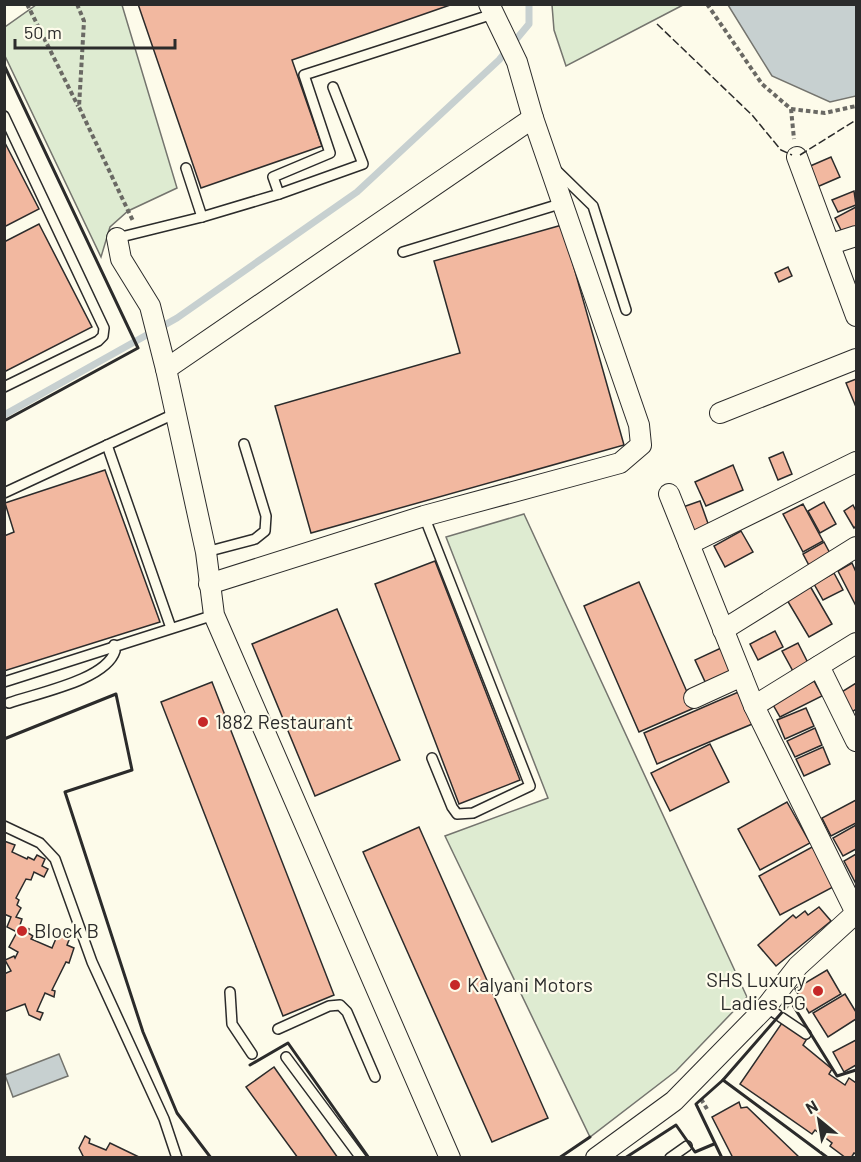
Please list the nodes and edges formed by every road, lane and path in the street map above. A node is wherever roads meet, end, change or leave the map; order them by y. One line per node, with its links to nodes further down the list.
1 (27, 4): 7 (path)
2 (77, 4): 7 (path)
3 (707, 4): 8 (path)
4 (497, 8): 10 (street); 14 (lane)
5 (333, 87): 14 (lane)
6 (856, 106): 8 (path)
7 (79, 107): 17 (path)
8 (791, 108): 11 (path)
9 (4, 116): 26 (lane)
10 (533, 118): 12 (street); 25 (street)
11 (797, 157): 20 (street)
12 (549, 163): 15 (street); 22 (lane)
13 (186, 168): 16 (lane)
14 (279, 194): 16 (lane)
15 (563, 203): 21 (lane); 34 (street)
16 (202, 217): 17 (lane)
17 (139, 232): 19 (lane)
18 (856, 236): 20 (street)
19 (117, 238): 25 (street)
20 (831, 244): 23 (street)
21 (403, 252)
22 (626, 310)
23 (856, 316)
24 (856, 359): 27 (street)
25 (166, 369): 28 (street)
26 (4, 387)
27 (720, 413)
28 (174, 414): 30 (lane); 37 (street)
29 (244, 444): 37 (lane)
30 (107, 445): 32 (lane); 40 (lane)
31 (856, 462): 35 (street)
32 (4, 493)
33 (669, 494): 35 (street)
34 (423, 516): 38 (street); 51 (lane)
35 (689, 543): 41 (street)
36 (856, 547): 41 (street)
37 (206, 552): 38 (street)
38 (209, 584): 39 (street)
39 (214, 615): 40 (lane); 63 (street)
40 (171, 628): 43 (lane)
41 (723, 630): 45 (street)
42 (856, 643): 44 (street)
43 (114, 645): 46 (lane); 48 (lane)
44 (819, 666): 49 (street); 50 (street)
45 (742, 676): 47 (street); 49 (street)
46 (4, 682)
47 (694, 698)
48 (9, 703)
49 (754, 706): 53 (street)
50 (856, 741)
51 (432, 758)
52 (4, 826): 61 (lane)
53 (856, 913): 55 (street)
54 (230, 992): 58 (lane)
55 (766, 1007): 57 (lane); 64 (street)
56 (278, 1029): 60 (lane)
57 (806, 1034)
58 (252, 1054)
59 (286, 1057): 62 (lane)
60 (375, 1077)
61 (177, 1158)
62 (361, 1158)
63 (450, 1158)
64 (596, 1158)
65 (670, 1158): 66 (lane)
66 (687, 1158)

